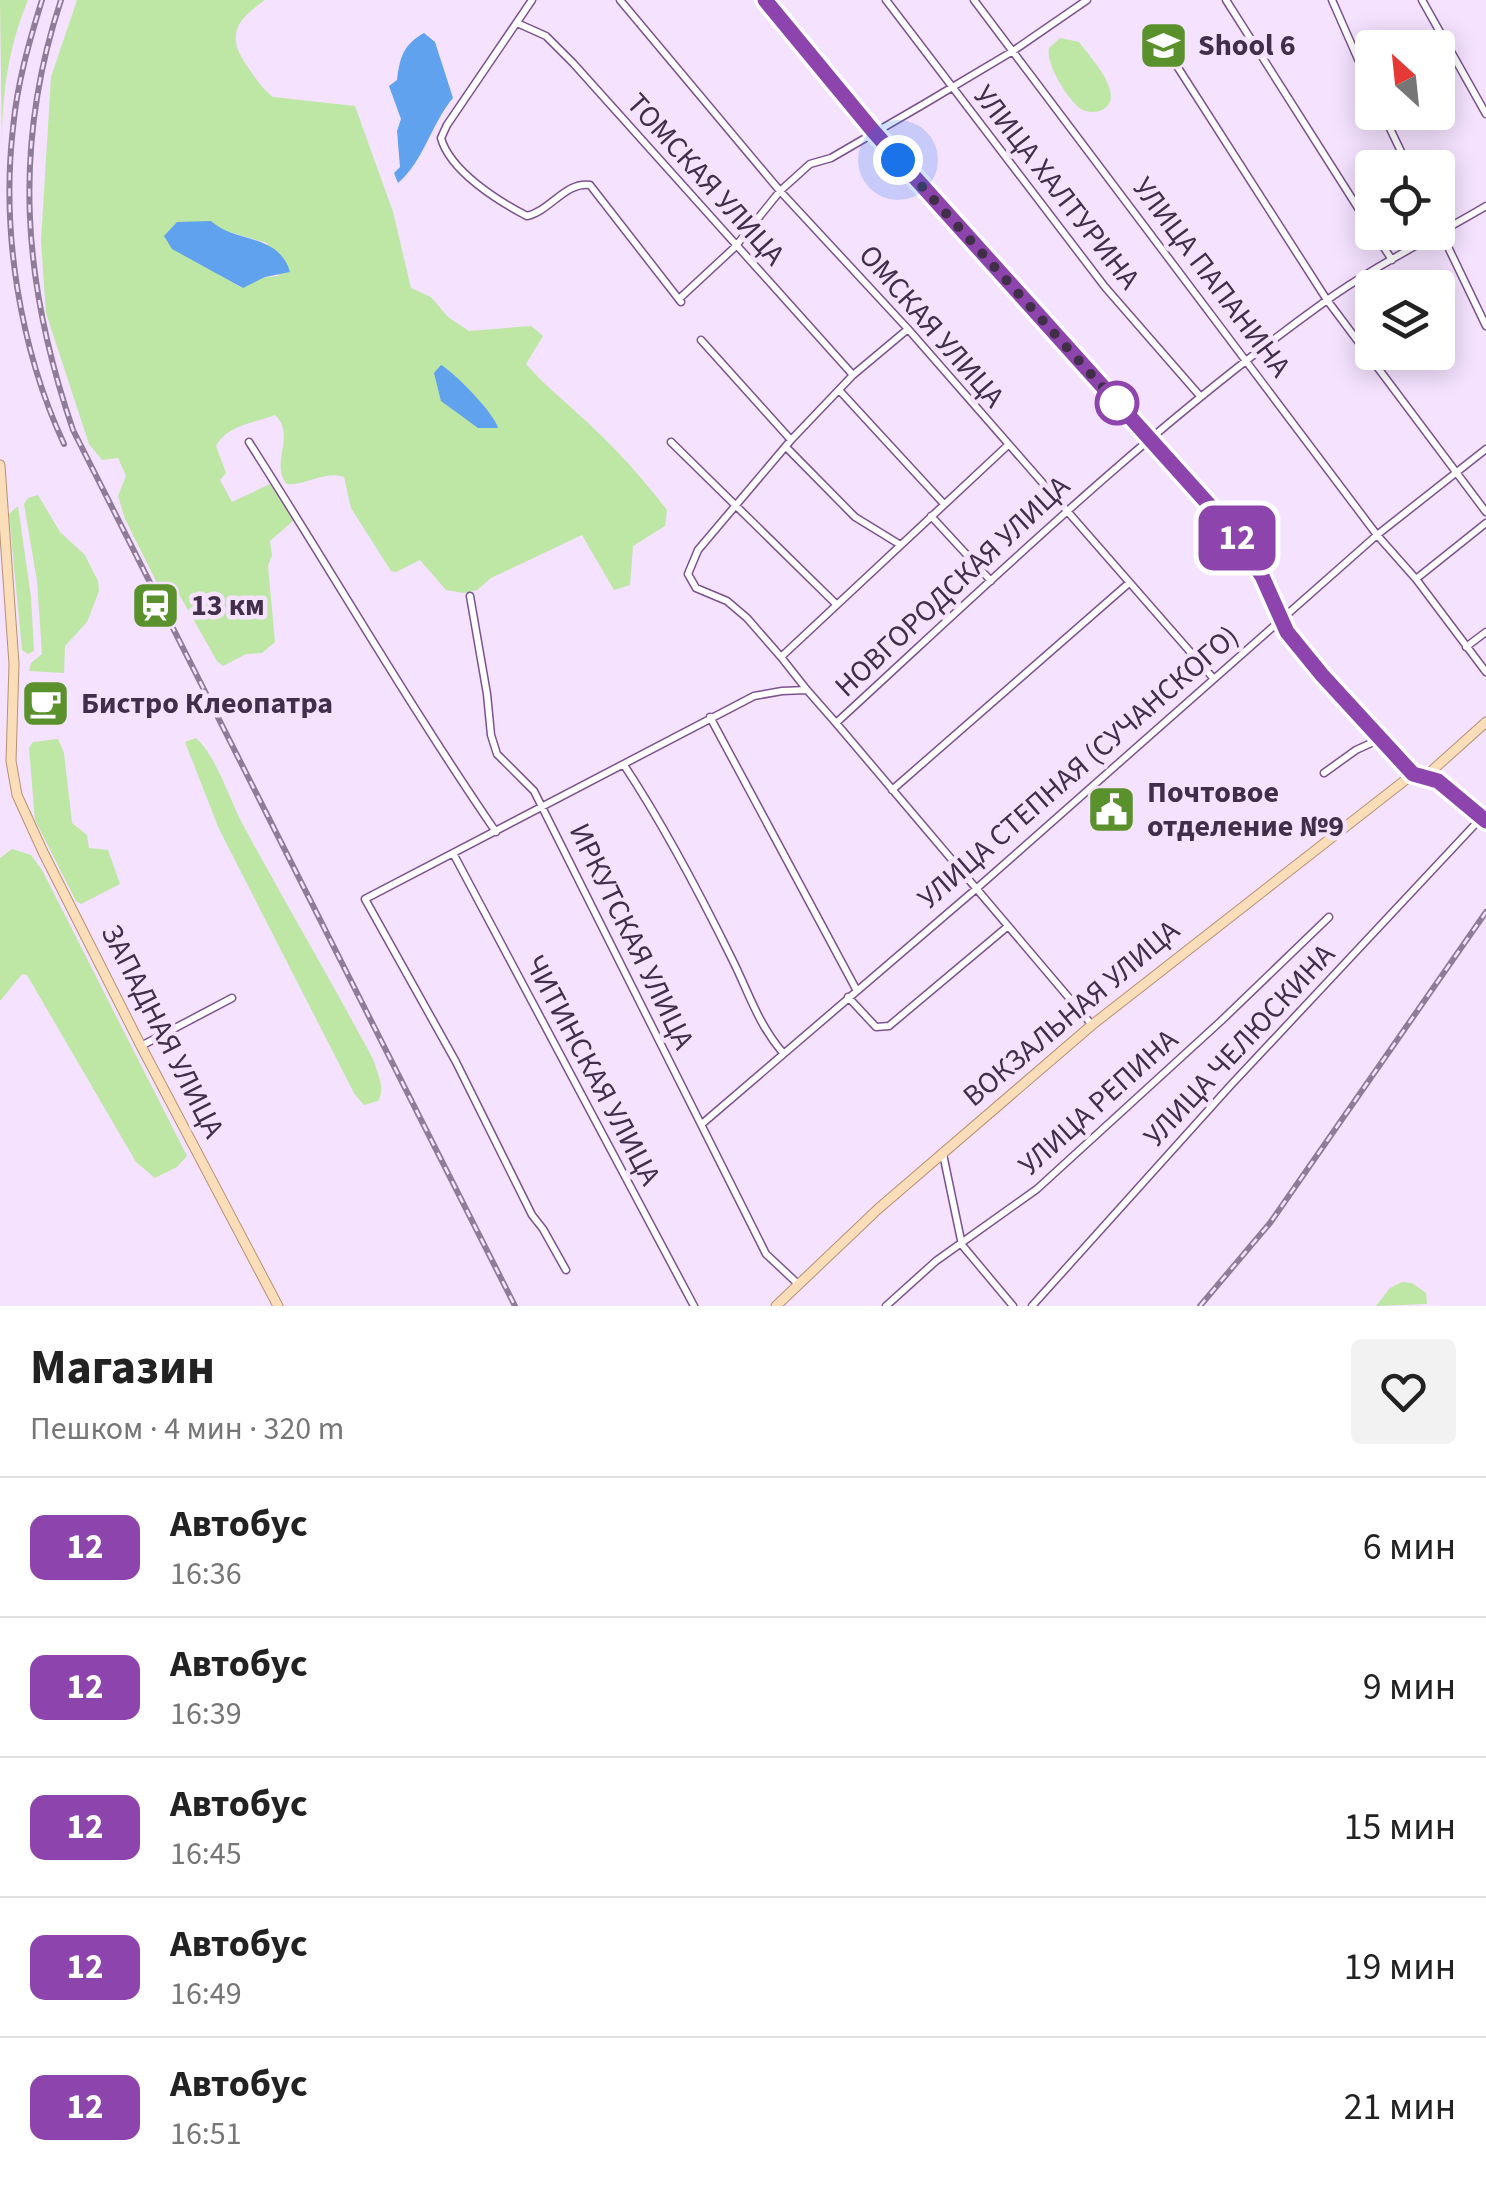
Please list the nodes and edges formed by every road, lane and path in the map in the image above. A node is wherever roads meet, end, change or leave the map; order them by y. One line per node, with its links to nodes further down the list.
1 (532, 0): 10 (street)
2 (620, 0): 17 (street, ОМСКАЯ УЛИЦА)
3 (765, 0): 16 (street)
4 (886, 0): 14 (street, УЛИЦА ХАЛТУРИНА)
5 (974, 0): 11 (street, УЛИЦА ПАПАНИНА)
6 (1087, 0): 11 (street)
7 (1226, 0): 18 (street)
8 (1332, 0): 12 (street)
9 (1422, 0): 15 (street)
10 (517, 23): 21 (street, ТОМСКАЯ УЛИЦА); 21 (street)
11 (1013, 50): 14 (street); 30 (street, УЛИЦА ПАПАНИНА)
12 (1355, 52)
13 (1175, 63): 26 (street)
14 (951, 87): 16 (street); 33 (street, УЛИЦА ХАЛТУРИНА)
15 (1486, 114)
16 (874, 132): 17 (street); 34 (street)
17 (780, 191): 21 (street); 28 (street, ОМСКАЯ УЛИЦА)
18 (1355, 203)
19 (1486, 206): 20 (street, НОВГОРОДСКАЯ УЛИЦА)
20 (1455, 221)
21 (736, 248): 31 (street, ТОМСКАЯ УЛИЦА)
22 (1385, 250): 25 (street)
23 (1407, 250): 25 (street, НОВГОРОДСКАЯ УЛИЦА)
24 (1449, 250): 27 (street)
25 (1392, 260): 26 (street, НОВГОРОДСКАЯ УЛИЦА)
26 (1327, 300): 30 (street, НОВГОРОДСКАЯ УЛИЦА); 41 (street)
27 (1486, 326)
28 (908, 329): 31 (street); 38 (street, ОМСКАЯ УЛИЦА)
29 (702, 340): 37 (street)
30 (1246, 360): 33 (street, НОВГОРОДСКАЯ УЛИЦА); 48 (street, УЛИЦА ПАПАНИНА)
31 (853, 375): 32 (street)
32 (839, 390): 37 (street); 42 (street)
33 (1200, 396): 34 (street, НОВГОРОДСКАЯ УЛИЦА)
34 (1150, 439): 44 (street, НОВГОРОДСКАЯ УЛИЦА); 55 (street)
35 (249, 442): 73 (street)
36 (671, 442): 43 (street)
37 (789, 444): 43 (street); 49 (street)
38 (1007, 446): 42 (street); 44 (street, ОМСКАЯ УЛИЦА)
39 (1486, 449): 41 (street, УЛИЦА СТЕПНАЯ (СУЧАНСКОГО))
40 (0, 466): 82 (main road, ЗАПАДНАЯ УЛИЦА)
41 (1456, 472): 45 (street); 48 (street, УЛИЦА СТЕПНАЯ (СУЧАНСКОГО))
42 (944, 504): 46 (street)
43 (736, 505): 54 (street); 58 (street)
44 (1067, 510): 51 (street, НОВГОРОДСКАЯ УЛИЦА); 52 (street, ОМСКАЯ УЛИЦА)
45 (1486, 512)
46 (931, 516): 49 (street); 51 (street)
47 (1486, 523): 50 (street)
48 (1377, 535): 50 (street, УЛИЦА ПАПАНИНА); 55 (street, УЛИЦА СТЕПНАЯ (СУЧАНСКОГО))
49 (899, 544): 54 (street)
50 (1416, 579): 57 (street, УЛИЦА ПАПАНИНА)
51 (991, 581): 64 (street, НОВГОРОДСКАЯ УЛИЦА)
52 (1130, 583): 60 (street, ОМСКАЯ УЛИЦА); 70 (street)
53 (470, 596): 71 (street, ИРКУТСКАЯ УЛИЦА)
54 (836, 604): 58 (street)
55 (1280, 620): 60 (street, УЛИЦА СТЕПНАЯ (СУЧАНСКОГО)); 65 (street)
56 (1486, 632): 57 (street)
57 (1466, 647): 59 (street, УЛИЦА ПАПАНИНА)
58 (781, 657): 61 (street)
59 (1486, 672)
60 (1214, 679): 75 (street, УЛИЦА СТЕПНАЯ (СУЧАНСКОГО))
61 (807, 690): 62 (street, НОВГОРОДСКАЯ УЛИЦА); 64 (street, НОВГОРОДСКАЯ УЛИЦА)
62 (710, 717): 66 (street, НОВГОРОДСКАЯ УЛИЦА); 78 (street)
63 (1486, 722): 69 (main road)
64 (836, 723): 70 (street)
65 (1380, 739): 67 (street); 68 (street)
66 (624, 765): 71 (street, НОВГОРОДСКАЯ УЛИЦА); 83 (street)
67 (1324, 773)
68 (1413, 774): 69 (main road); 81 (main road, ВОКЗАЛЬНАЯ УЛИЦА)
69 (1426, 776): 72 (main road)
70 (892, 790): 75 (street)
71 (543, 807): 73 (street, НОВГОРОДСКАЯ УЛИЦА); 84 (street, ИРКУТСКАЯ УЛИЦА)
72 (1484, 819): 94 (street, УЛИЦА ЧЕЛЮСКИНА)
73 (496, 832): 74 (street, НОВГОРОДСКАЯ УЛИЦА)
74 (454, 854): 87 (street, НОВГОРОДСКАЯ УЛИЦА); 90 (street, ЧИТИНСКАЯ УЛИЦА)
75 (976, 889): 77 (street); 78 (street, УЛИЦА СТЕПНАЯ (СУЧАНСКОГО))
76 (1329, 916): 86 (street, УЛИЦА РЕПИНА)
77 (1006, 927): 79 (street); 81 (street)
78 (856, 990): 79 (street, УЛИЦА СТЕПНАЯ (СУЧАНСКОГО))
79 (848, 997): 83 (street, УЛИЦА СТЕПНАЯ (СУЧАНСКОГО))
80 (232, 998): 82 (street)
81 (1092, 1025): 85 (main road, ВОКЗАЛЬНАЯ УЛИЦА)
82 (140, 1046): 89 (main road, ЗАПАДНАЯ УЛИЦА)
83 (783, 1053): 84 (street, УЛИЦА СТЕПНАЯ (СУЧАНСКОГО))
84 (703, 1123): 88 (street, ИРКУТСКАЯ УЛИЦА)
85 (942, 1153): 86 (street); 88 (main road, ВОКЗАЛЬНАЯ УЛИЦА)
86 (962, 1245): 92 (street, УЛИЦА РЕПИНА); 93 (street)
87 (566, 1270)
88 (797, 1284): 91 (main road, ВОКЗАЛЬНАЯ УЛИЦА)
89 (278, 1306)
90 (694, 1306)
91 (776, 1306)
92 (886, 1306)
93 (1012, 1306)
94 (1032, 1306)

